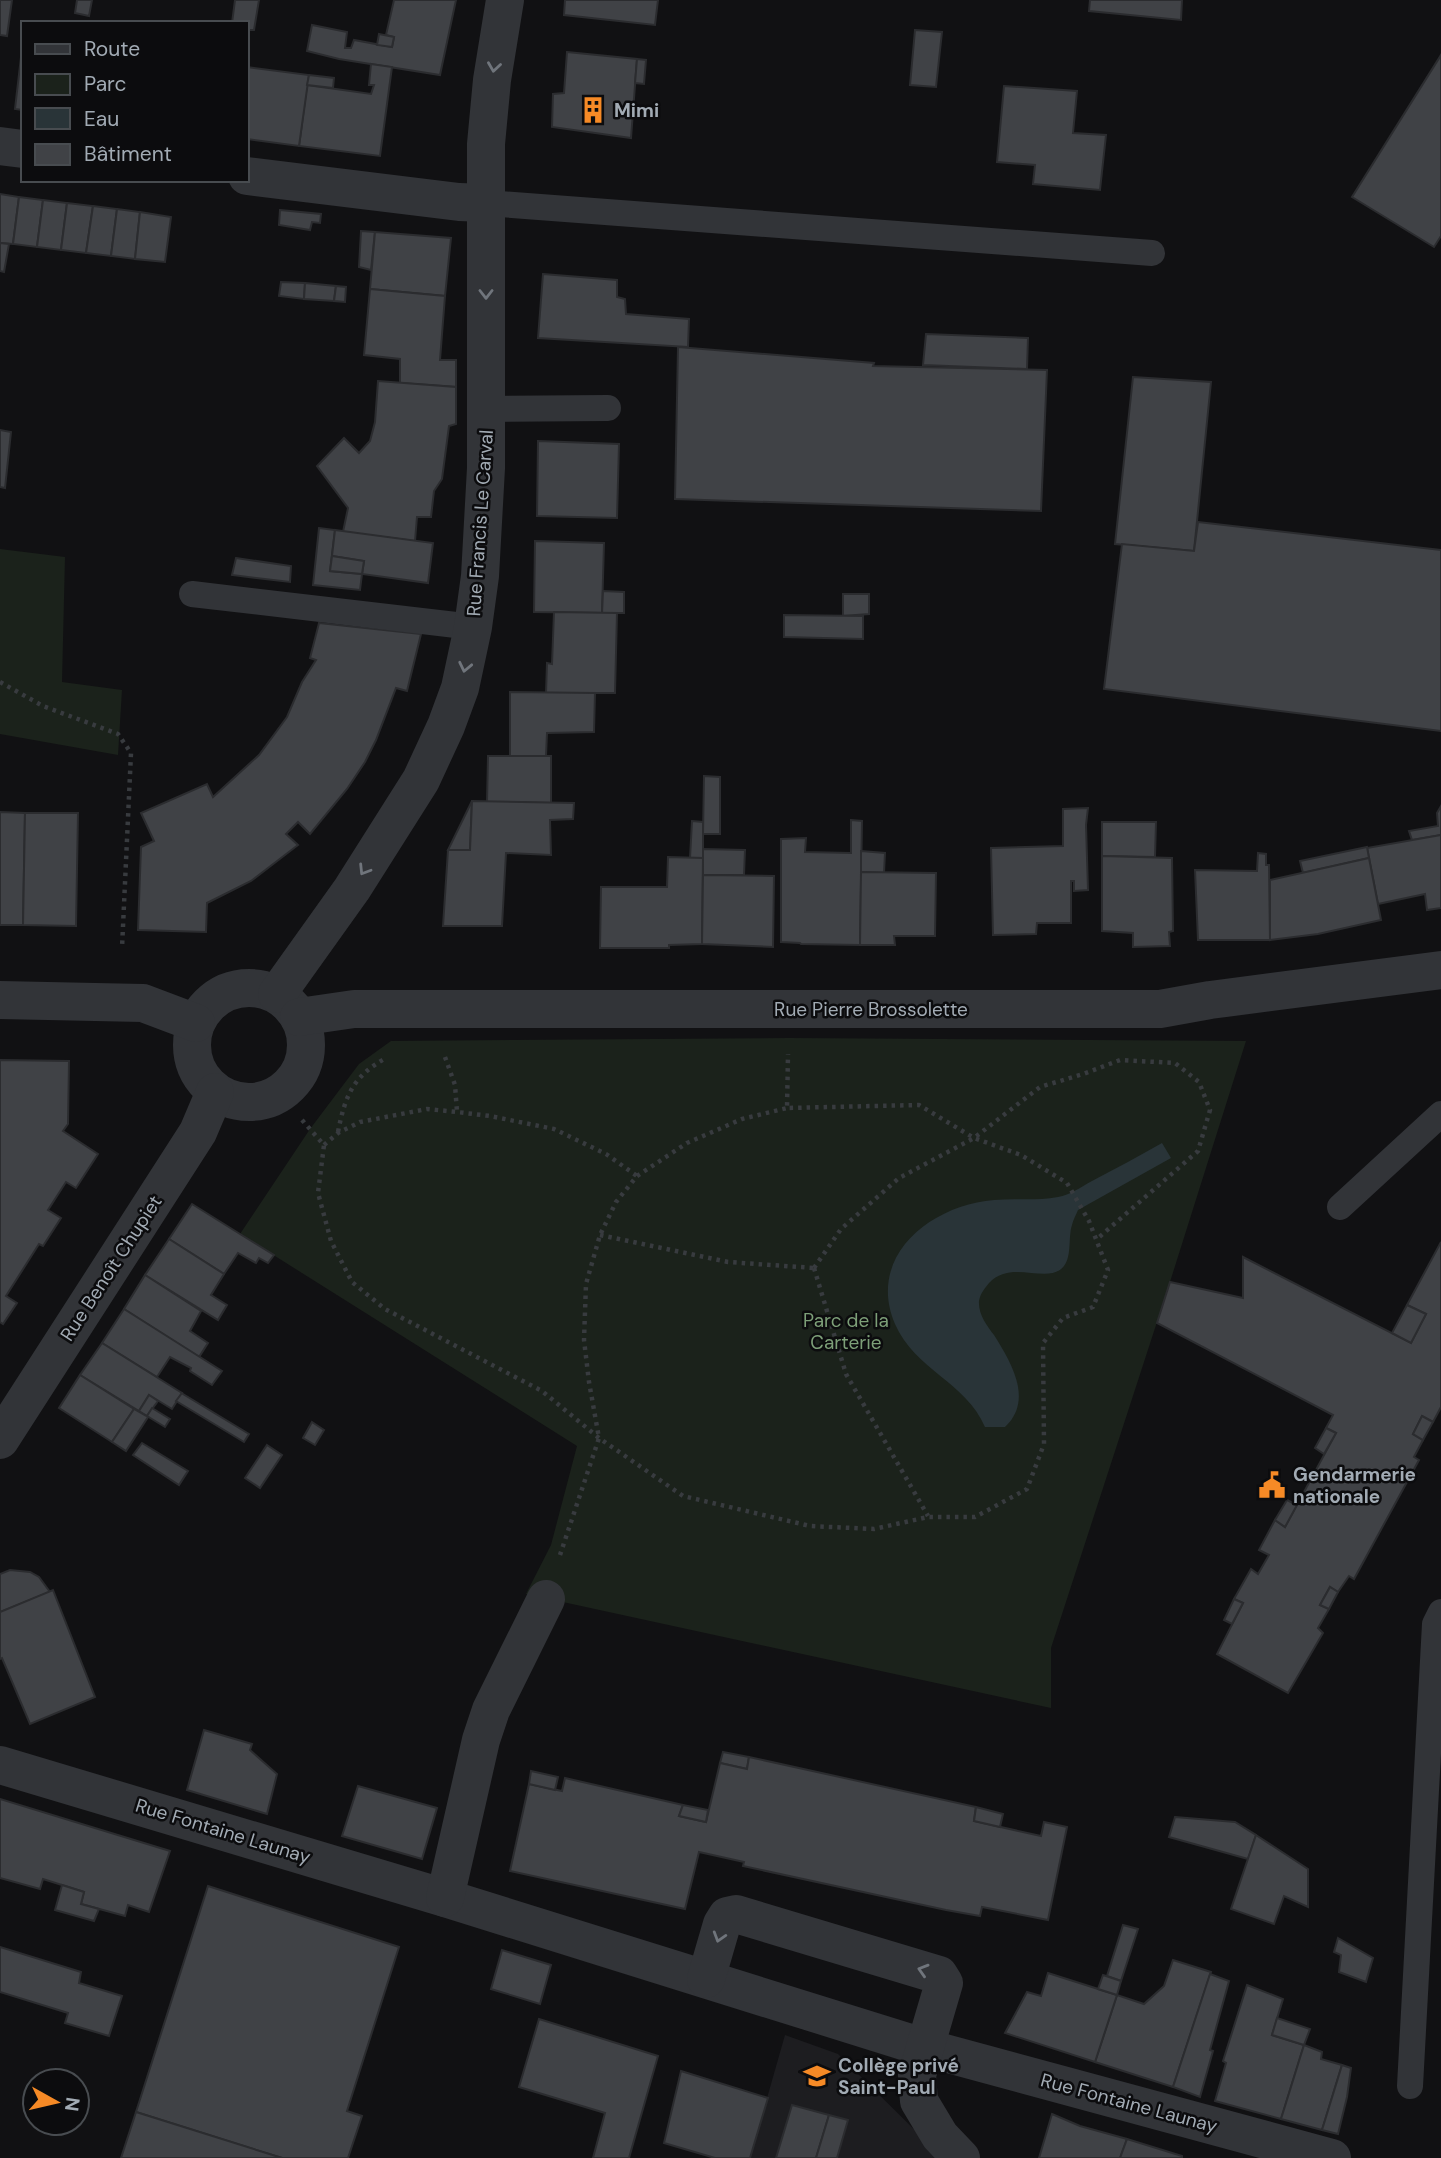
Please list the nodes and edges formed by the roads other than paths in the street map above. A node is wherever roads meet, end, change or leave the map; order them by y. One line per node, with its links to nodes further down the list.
1 (505, 0): 5 (street, Rue Francis Le Carval, one-way to 5)
2 (0, 146): 3 (street)
3 (21, 149)
4 (248, 176): 5 (street)
5 (486, 203): 6 (lane); 8 (street, Rue Francis Le Carval, one-way to 8)
6 (1152, 253)
7 (608, 408): 8 (lane)
8 (486, 409): 10 (street, Rue Francis Le Carval)
9 (192, 594): 10 (lane)
10 (473, 627): 13 (street, Rue Francis Le Carval, one-way to 13)
11 (1441, 970): 13 (street, Rue Pierre Brossolette)
12 (0, 1000): 14 (street)
13 (288, 1006): 14 (street); 15 (street)
14 (196, 1023): 15 (street)
15 (215, 1092): 18 (street, Rue Benoît Chupiet)
16 (1441, 1114): 17 (lane)
17 (1340, 1208)
18 (0, 1440)
19 (546, 1599): 22 (street)
20 (1441, 1612): 25 (lane)
21 (0, 1765): 22 (street, Rue Fontaine Launay)
22 (446, 1898): 23 (street, Rue Fontaine Launay)
23 (706, 1979): 24 (street, Rue Fontaine Launay); 24 (street, one-way to 23)
24 (926, 2048): 26 (street); 27 (street, Rue Fontaine Launay)
25 (1409, 2085)
26 (961, 2158)
27 (1332, 2158)

